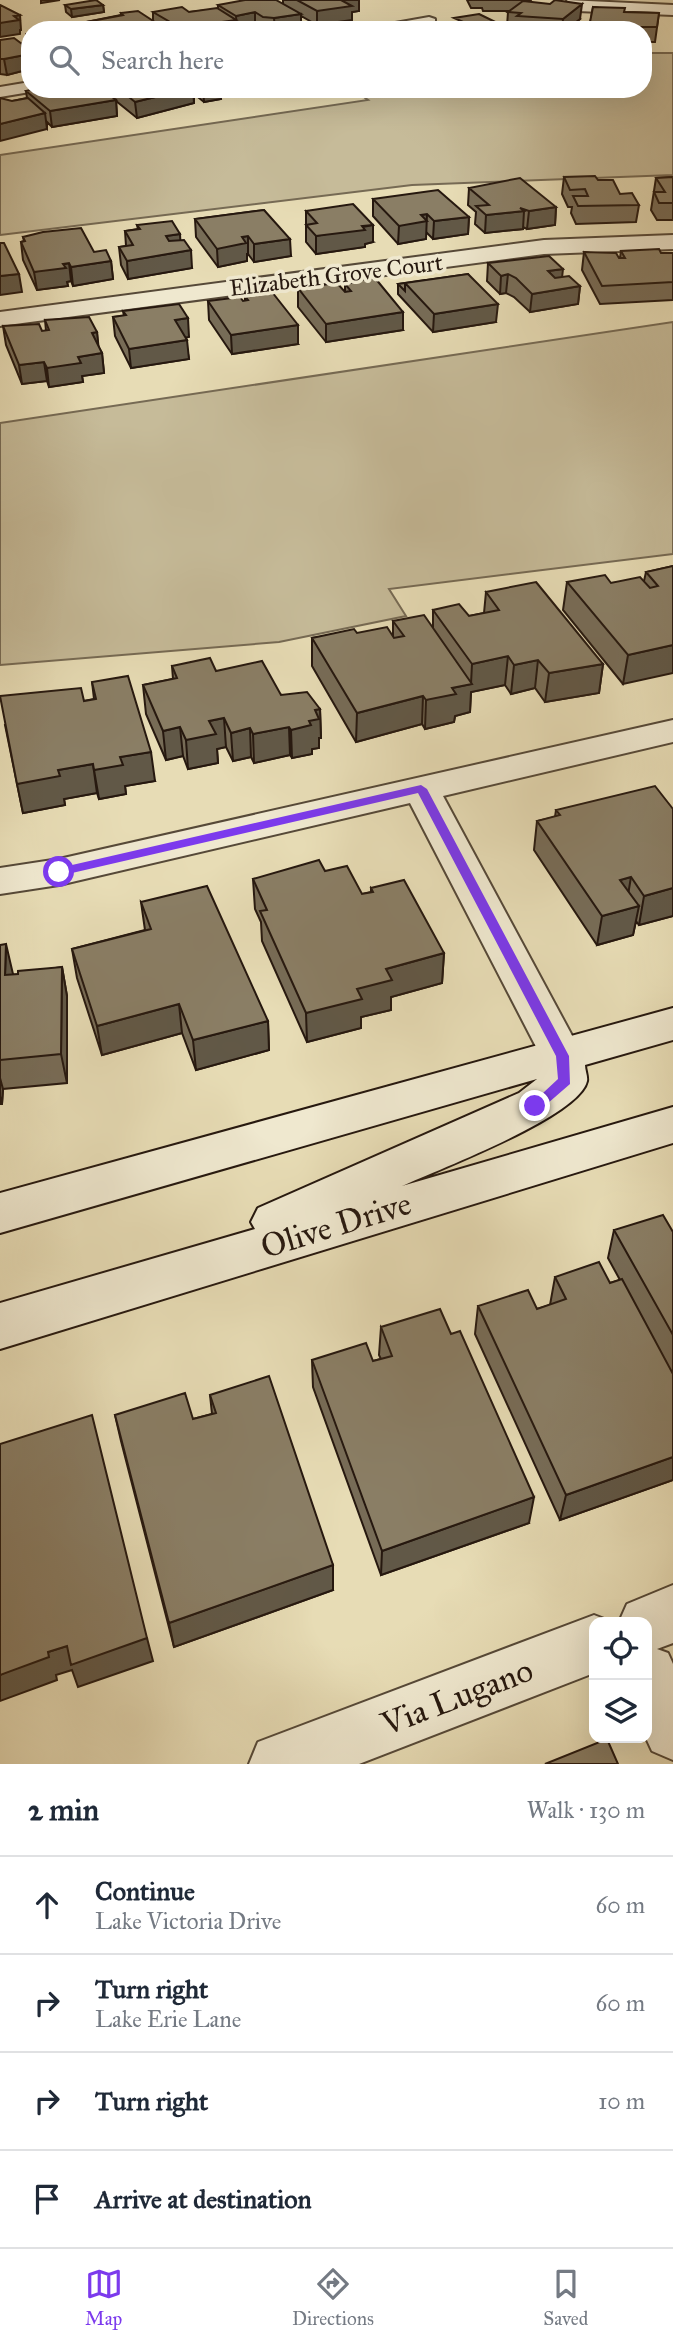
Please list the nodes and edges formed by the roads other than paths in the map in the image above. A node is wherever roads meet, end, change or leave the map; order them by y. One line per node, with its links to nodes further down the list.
1 (576, 3): 2 (street)
2 (673, 10)
3 (21, 88): 4 (street)
4 (0, 92)
5 (673, 242): 6 (street, Elizabeth Grove Court)
6 (0, 319)
7 (673, 732): 8 (street)
8 (421, 789): 9 (street); 11 (street)
9 (0, 881)
10 (673, 1024): 11 (street)
11 (562, 1056): 13 (street); 14 (street)
12 (673, 1125): 14 (street, Olive Drive)
13 (0, 1213)
14 (132, 1286): 15 (street, Olive Drive)
15 (0, 1326)
16 (673, 1614): 17 (street)
17 (652, 1622)
18 (589, 1646): 21 (street, Via Lugano)
19 (650, 1680): 20 (street)
20 (673, 1730)
21 (280, 1764)

